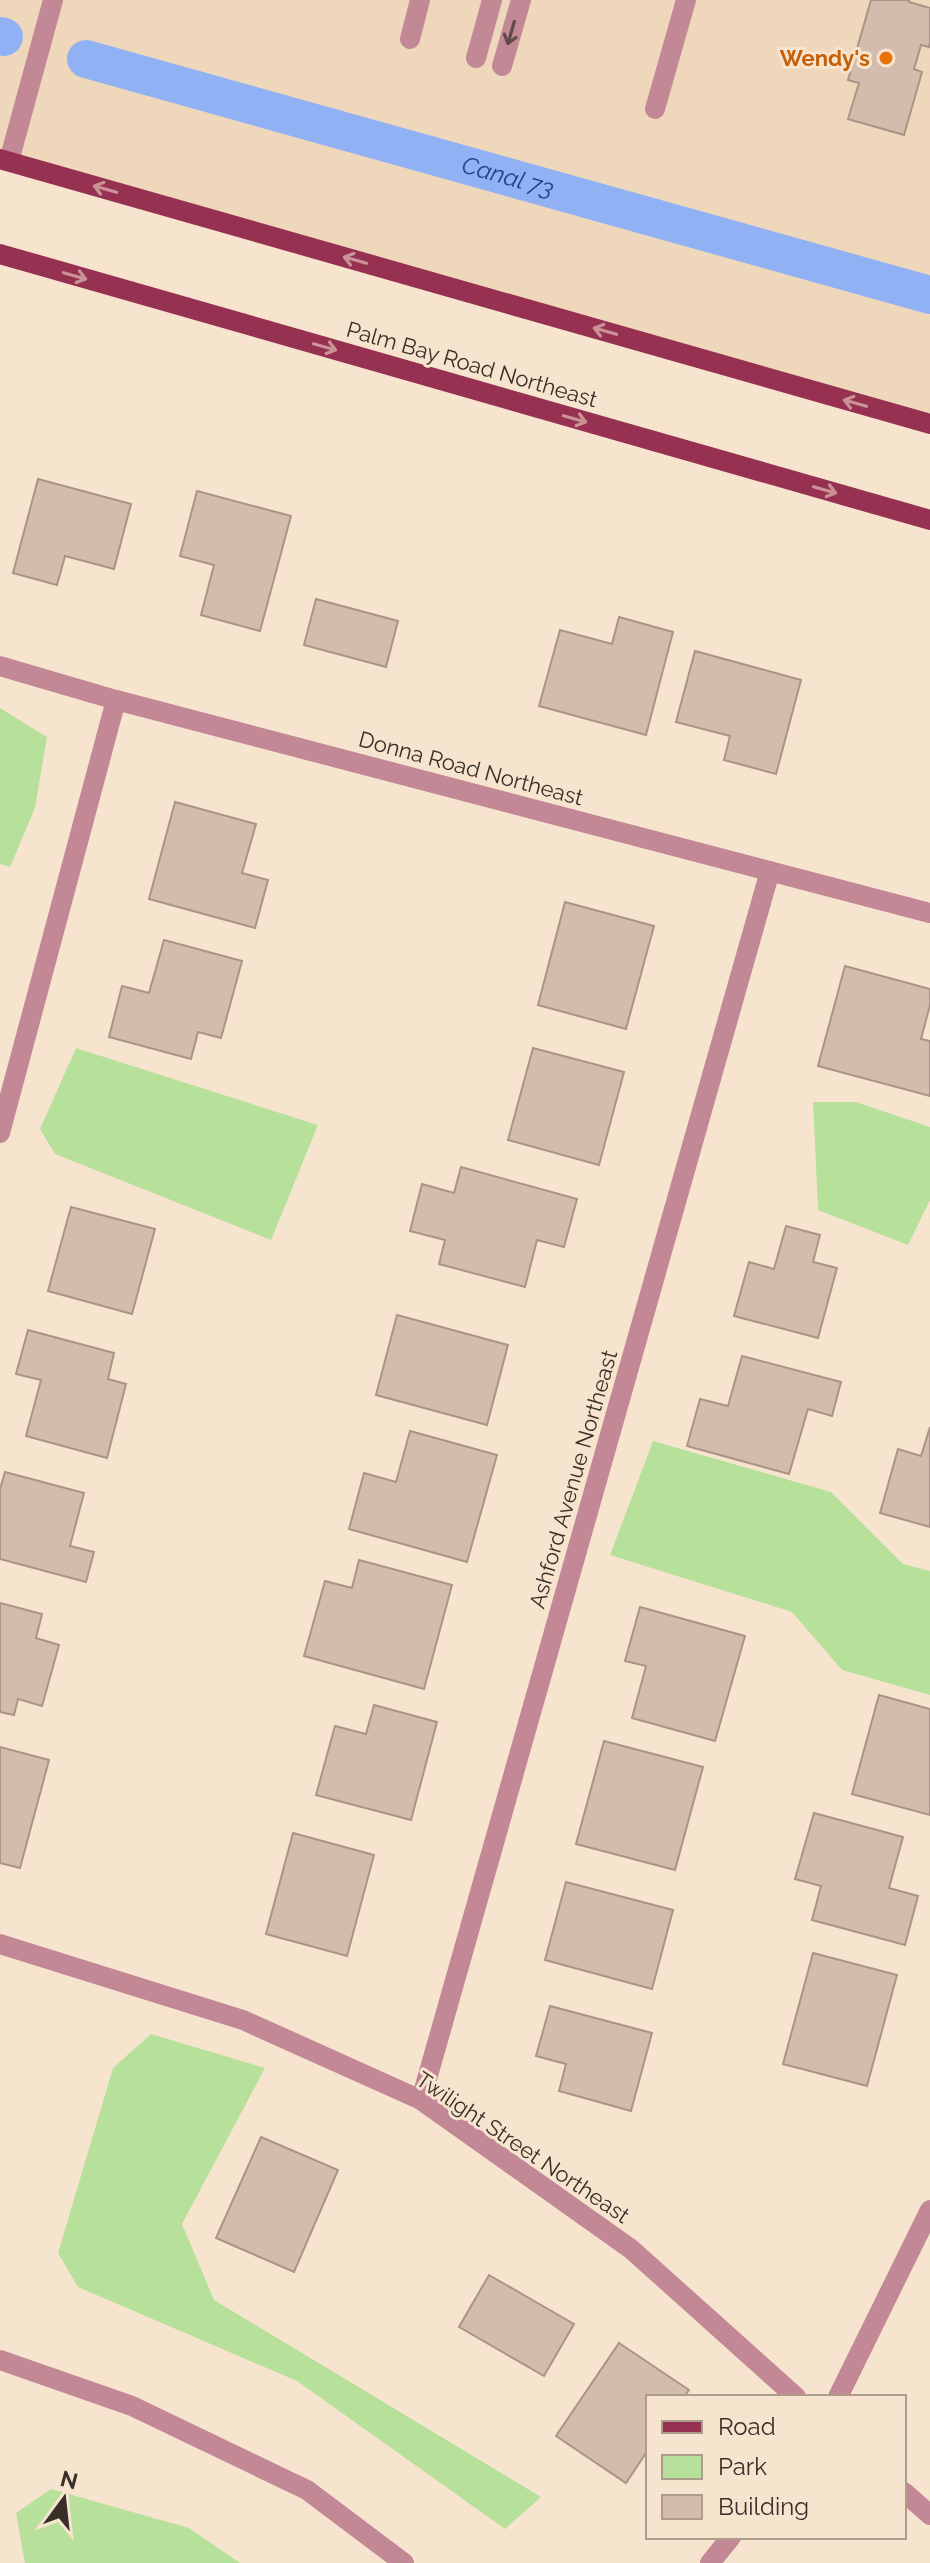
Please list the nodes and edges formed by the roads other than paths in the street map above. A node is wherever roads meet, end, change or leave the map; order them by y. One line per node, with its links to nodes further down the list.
1 (53, 0): 10 (street)
2 (420, 0): 6 (street)
3 (492, 0): 7 (street)
4 (521, 0): 8 (street, one-way to 8)
5 (686, 0): 9 (street)
6 (410, 39)
7 (476, 58)
8 (502, 66)
9 (655, 109)
10 (4, 160): 12 (main road, one-way to 10)
11 (0, 254): 13 (main road, Palm Bay Road Northeast, one-way to 13)
12 (930, 424)
13 (930, 520)
14 (0, 666): 15 (street, Donna Road Northeast)
15 (116, 700): 16 (street, Donna Road Northeast); 18 (street)
16 (770, 871): 17 (street, Donna Road Northeast); 20 (street, Ashford Avenue Northeast)
17 (930, 913)
18 (0, 1133)
19 (0, 1944): 20 (street, Twilight Street Northeast)
20 (421, 2100): 23 (street, Twilight Street Northeast)
21 (930, 2210): 24 (street)
22 (0, 2360): 28 (street)
23 (794, 2395)
24 (839, 2395)
25 (906, 2494): 26 (street)
26 (930, 2515)
27 (729, 2539): 29 (street)
28 (404, 2563)
29 (710, 2563)

